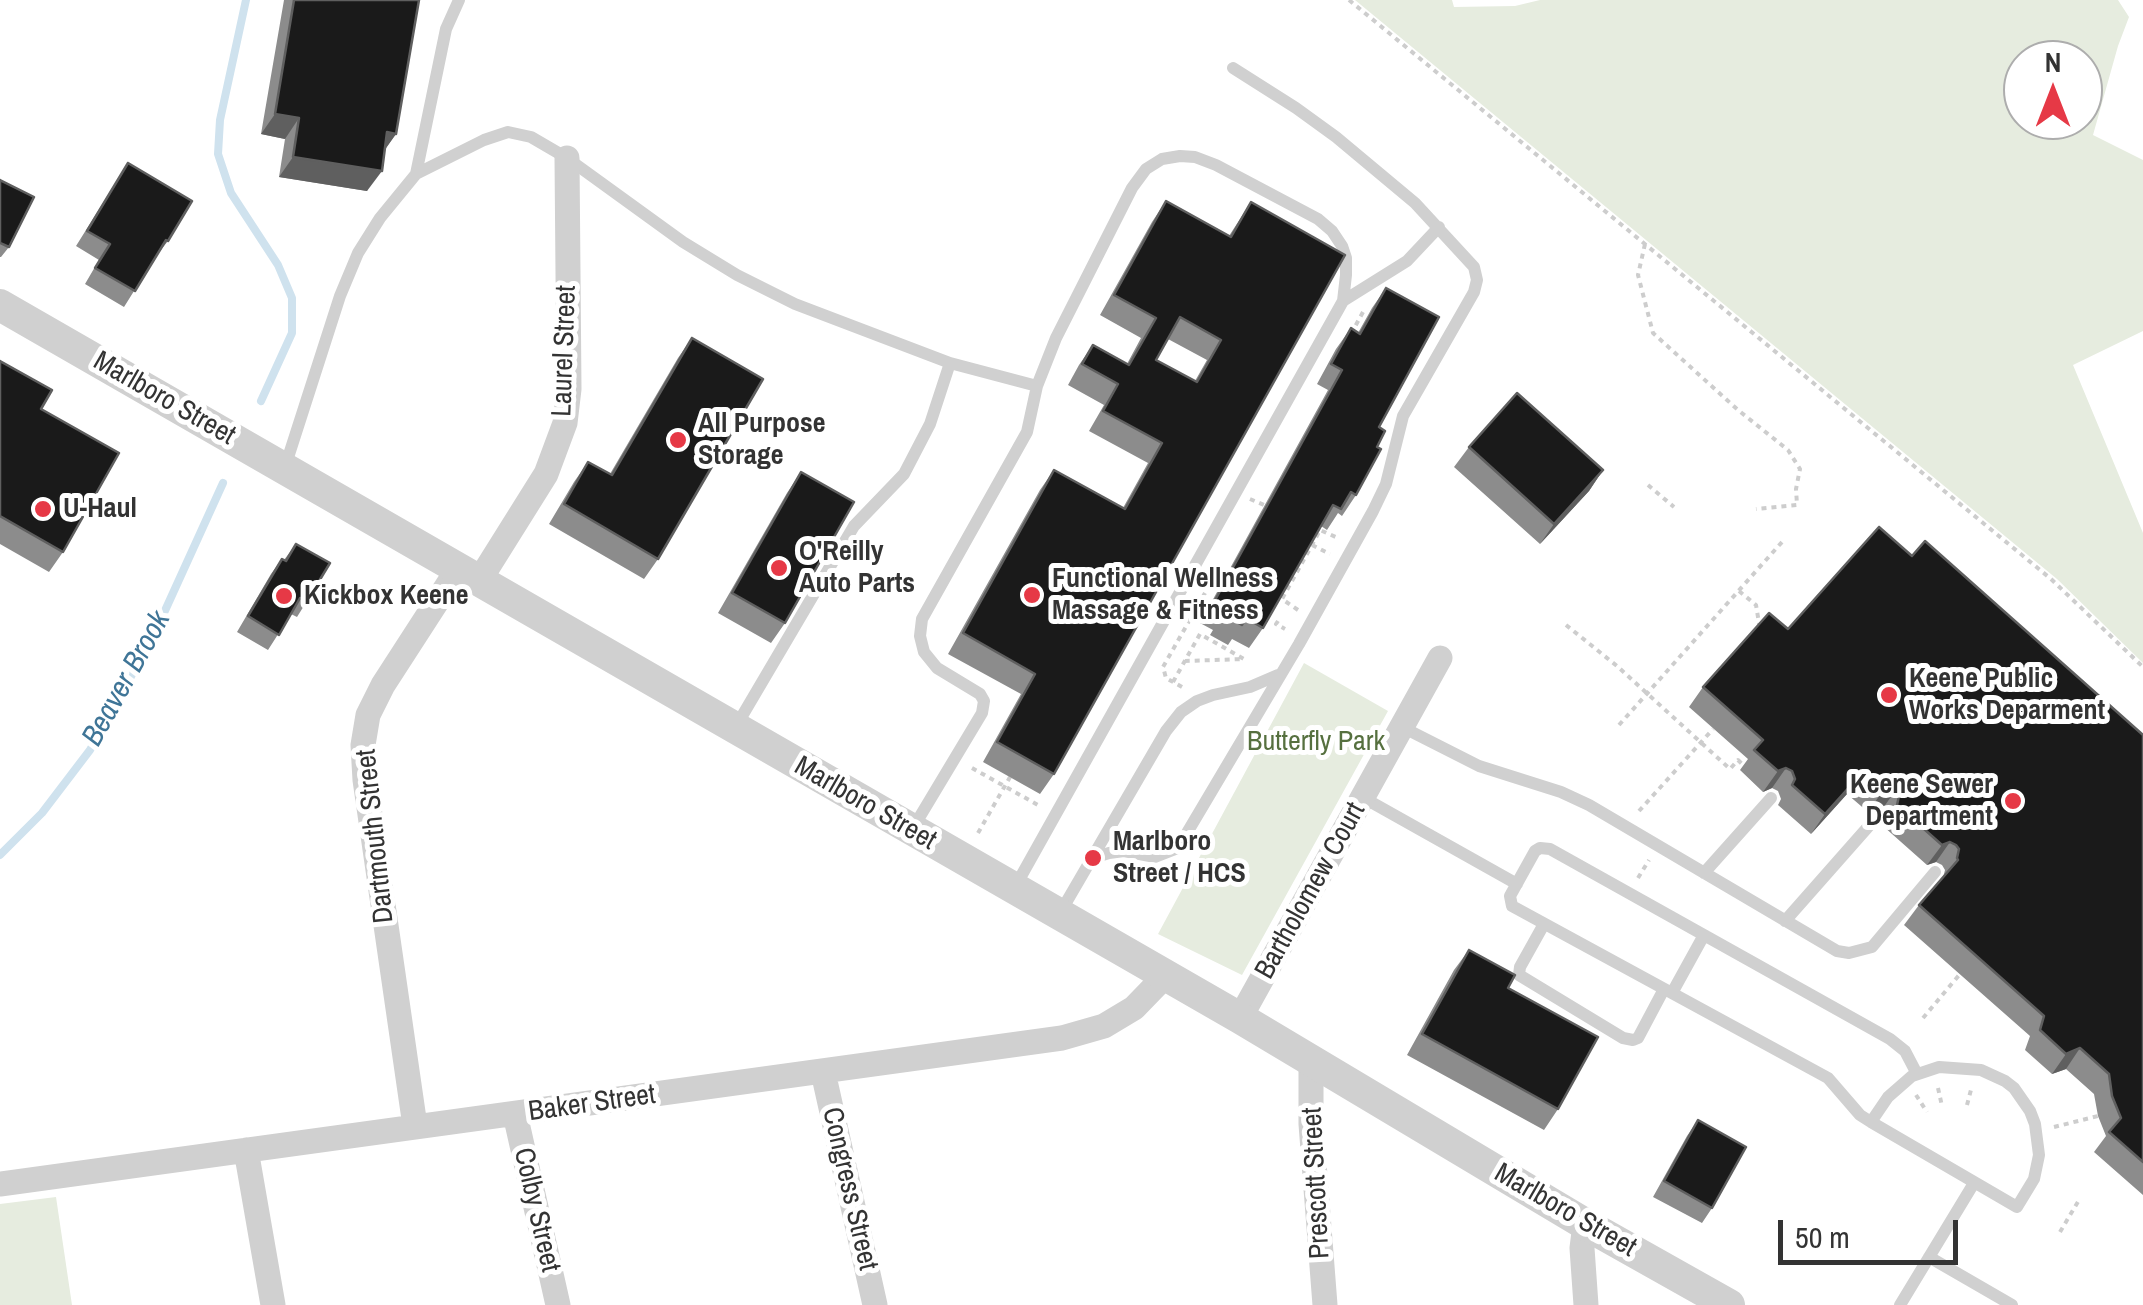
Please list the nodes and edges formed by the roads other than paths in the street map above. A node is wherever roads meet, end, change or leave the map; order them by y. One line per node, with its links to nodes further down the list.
1 (458, 0): 4 (lane)
2 (1232, 68): 5 (lane)
3 (567, 158): 4 (lane); 8 (lane); 11 (street, Laurel Street)
4 (416, 174): 10 (lane)
5 (1439, 227): 6 (lane); 13 (lane)
6 (1343, 301): 9 (lane); 24 (lane)
7 (0, 305): 10 (street, Marlboro Street)
8 (950, 363): 9 (lane); 15 (lane)
9 (1037, 386): 19 (lane)
10 (284, 468): 11 (street, Marlboro Street)
11 (469, 575): 15 (street, Marlboro Street); 37 (street, Dartmouth Street)
12 (1440, 658): 14 (street, Bartholomew Court)
13 (1280, 674): 20 (lane); 20 (lane)
14 (1402, 727): 16 (street, Bartholomew Court); 22 (lane)
15 (735, 729): 19 (street, Marlboro Street)
16 (1362, 797): 23 (lane); 31 (street, Bartholomew Court)
17 (1771, 798): 22 (lane)
18 (1875, 818): 26 (lane)
19 (912, 830): 24 (street, Marlboro Street)
20 (1093, 858): 25 (lane)
21 (1935, 872): 26 (lane)
22 (1704, 873): 26 (lane)
23 (1517, 884): 27 (lane); 28 (lane)
24 (1014, 889): 25 (street, Marlboro Street)
25 (1059, 915): 29 (street, Marlboro Street)
26 (1785, 920)
27 (1544, 924): 30 (lane); 30 (lane)
28 (1704, 935): 30 (lane); 34 (lane)
29 (1165, 976): 31 (street, Marlboro Street); 33 (street, Baker Street)
30 (1668, 991): 36 (lane)
31 (1240, 1018): 32 (street, Marlboro Street)
32 (1311, 1062): 41 (street, Marlboro Street); 46 (street, Prescott Street)
33 (823, 1072): 35 (street, Baker Street); 45 (street, Congress Street)
34 (1917, 1074): 36 (lane); 39 (lane)
35 (514, 1114): 37 (street, Baker Street); 44 (street, Colby Street)
36 (1870, 1122): 39 (lane)
37 (415, 1126): 38 (street, Baker Street)
38 (246, 1150): 40 (street, Baker Street); 43 (street)
39 (1974, 1182): 42 (lane)
40 (0, 1184)
41 (1585, 1224): 47 (street); 48 (street, Marlboro Street)
42 (1929, 1257): 49 (lane); 50 (lane)
43 (273, 1305)
44 (558, 1305)
45 (876, 1305)
46 (1325, 1305)
47 (1586, 1305)
48 (1730, 1305)
49 (1900, 1305)
50 (2012, 1305)

